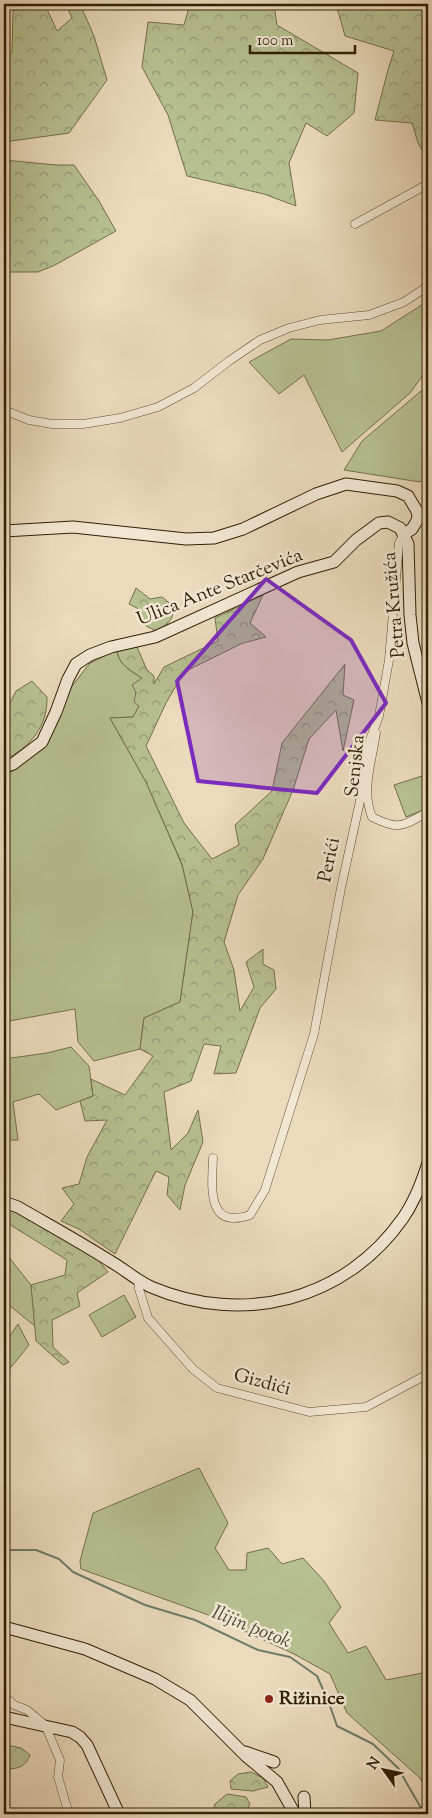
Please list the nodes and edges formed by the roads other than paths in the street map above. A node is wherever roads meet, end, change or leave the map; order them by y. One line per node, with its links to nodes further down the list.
1 (428, 184): 2 (street)
2 (355, 224)
3 (428, 286): 4 (street)
4 (4, 410)
5 (4, 531): 6 (street)
6 (404, 534): 7 (street, Petra Kružića); 8 (street, Perići); 9 (street, Ulica Ante Starčevića)
7 (428, 703)
8 (379, 716): 10 (street, Senjska); 11 (street, Perići)
9 (4, 767)
10 (428, 812)
11 (213, 1158)
12 (428, 1163): 14 (street)
13 (4, 1202): 14 (street)
14 (138, 1280): 15 (street, Gizdići)
15 (428, 1374)
16 (4, 1627): 20 (street)
17 (4, 1696): 19 (street)
18 (4, 1717): 19 (street)
19 (45, 1725): 25 (street); 26 (street)
20 (240, 1750): 21 (street); 27 (street)
21 (274, 1762)
22 (4, 1773): 24 (street)
23 (304, 1797): 28 (street)
24 (6, 1814)
25 (69, 1814)
26 (119, 1814)
27 (295, 1814)
28 (304, 1814)

